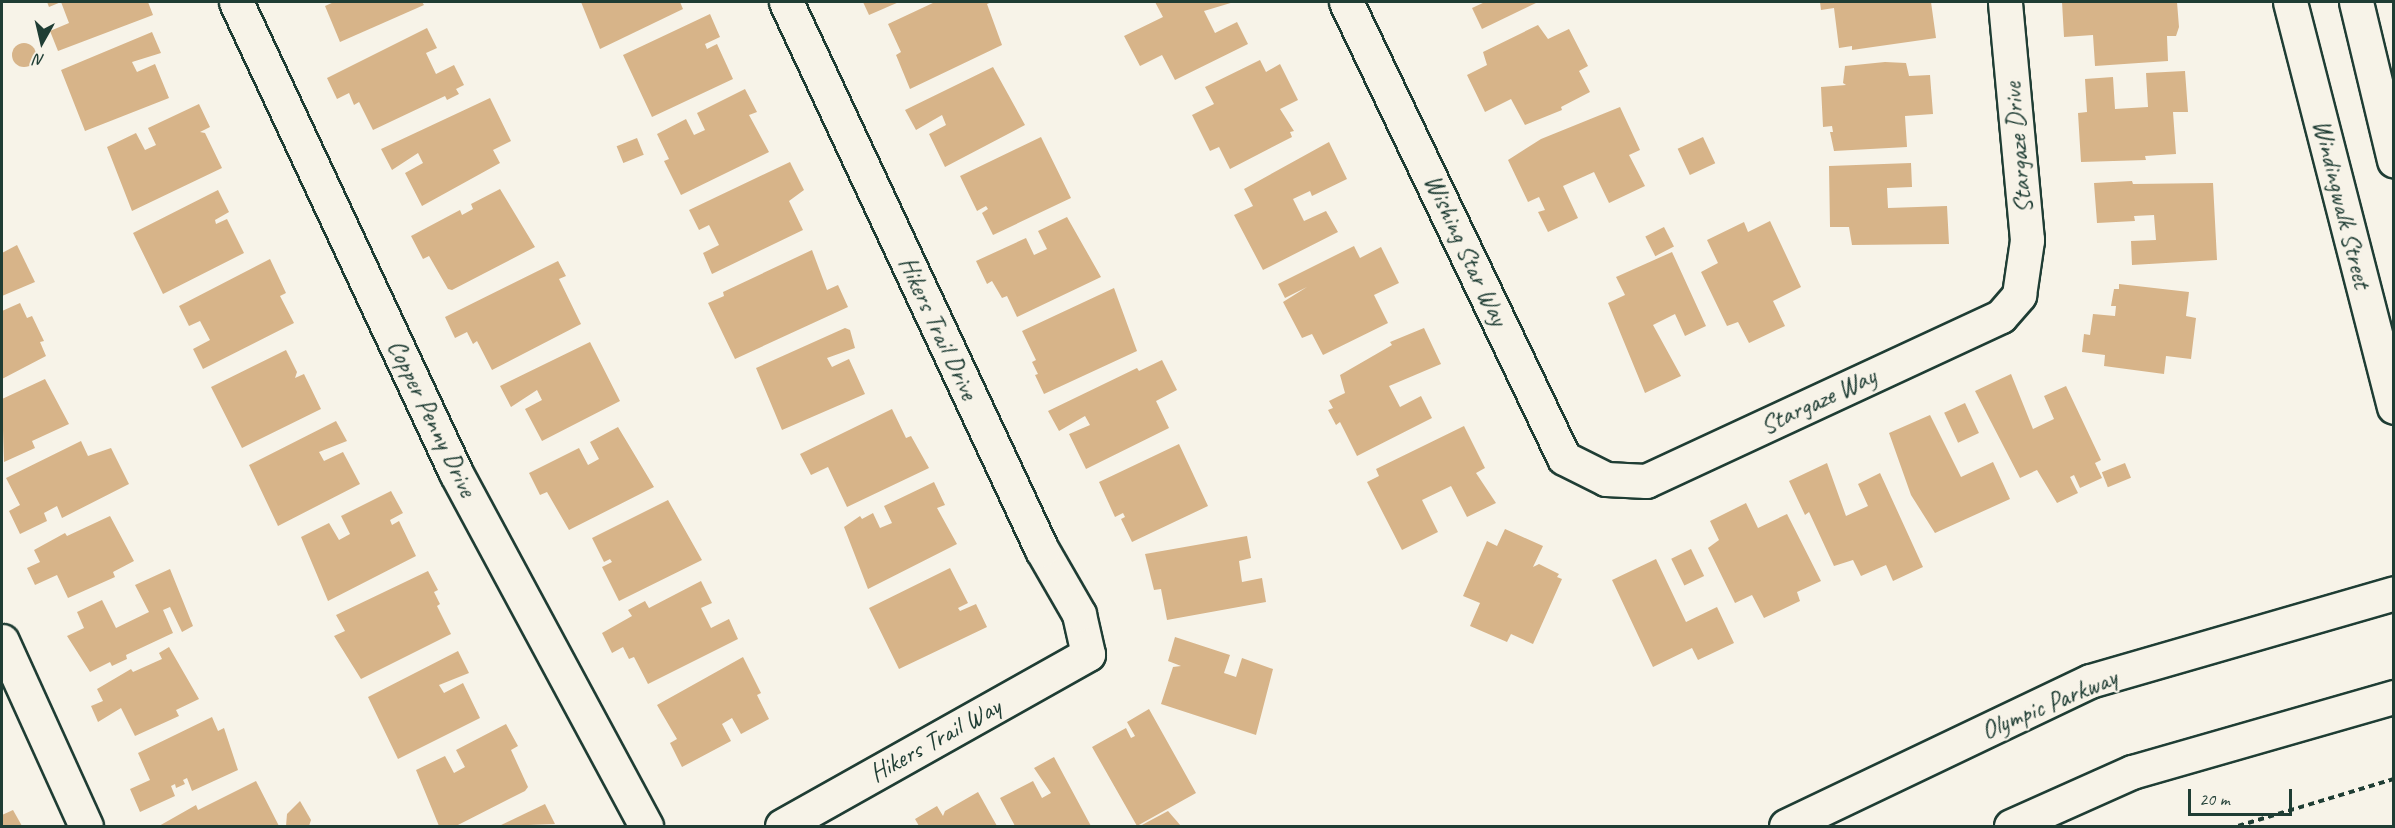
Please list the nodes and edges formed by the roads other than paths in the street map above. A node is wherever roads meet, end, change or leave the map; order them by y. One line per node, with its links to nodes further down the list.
1 (236, 2): 16 (street, Copper Penny Drive)
2 (786, 2): 13 (street, Hikers Trail Drive)
3 (1346, 2): 10 (street, Wishing Star Way)
4 (2005, 2): 8 (street, Stargaze Drive)
5 (2290, 2): 9 (street, Windingwalk Street)
6 (2356, 2): 7 (street)
7 (2394, 160)
8 (2019, 295): 10 (street, Stargaze Way)
9 (2394, 407)
10 (1606, 479)
11 (2394, 593): 18 (street, Olympic Parkway)
12 (2, 641): 15 (street)
13 (1088, 654): 17 (street, Hikers Trail Way)
14 (2394, 697): 19 (street)
15 (86, 826)
16 (646, 826)
17 (783, 826)
18 (1786, 826)
19 (2011, 826)

